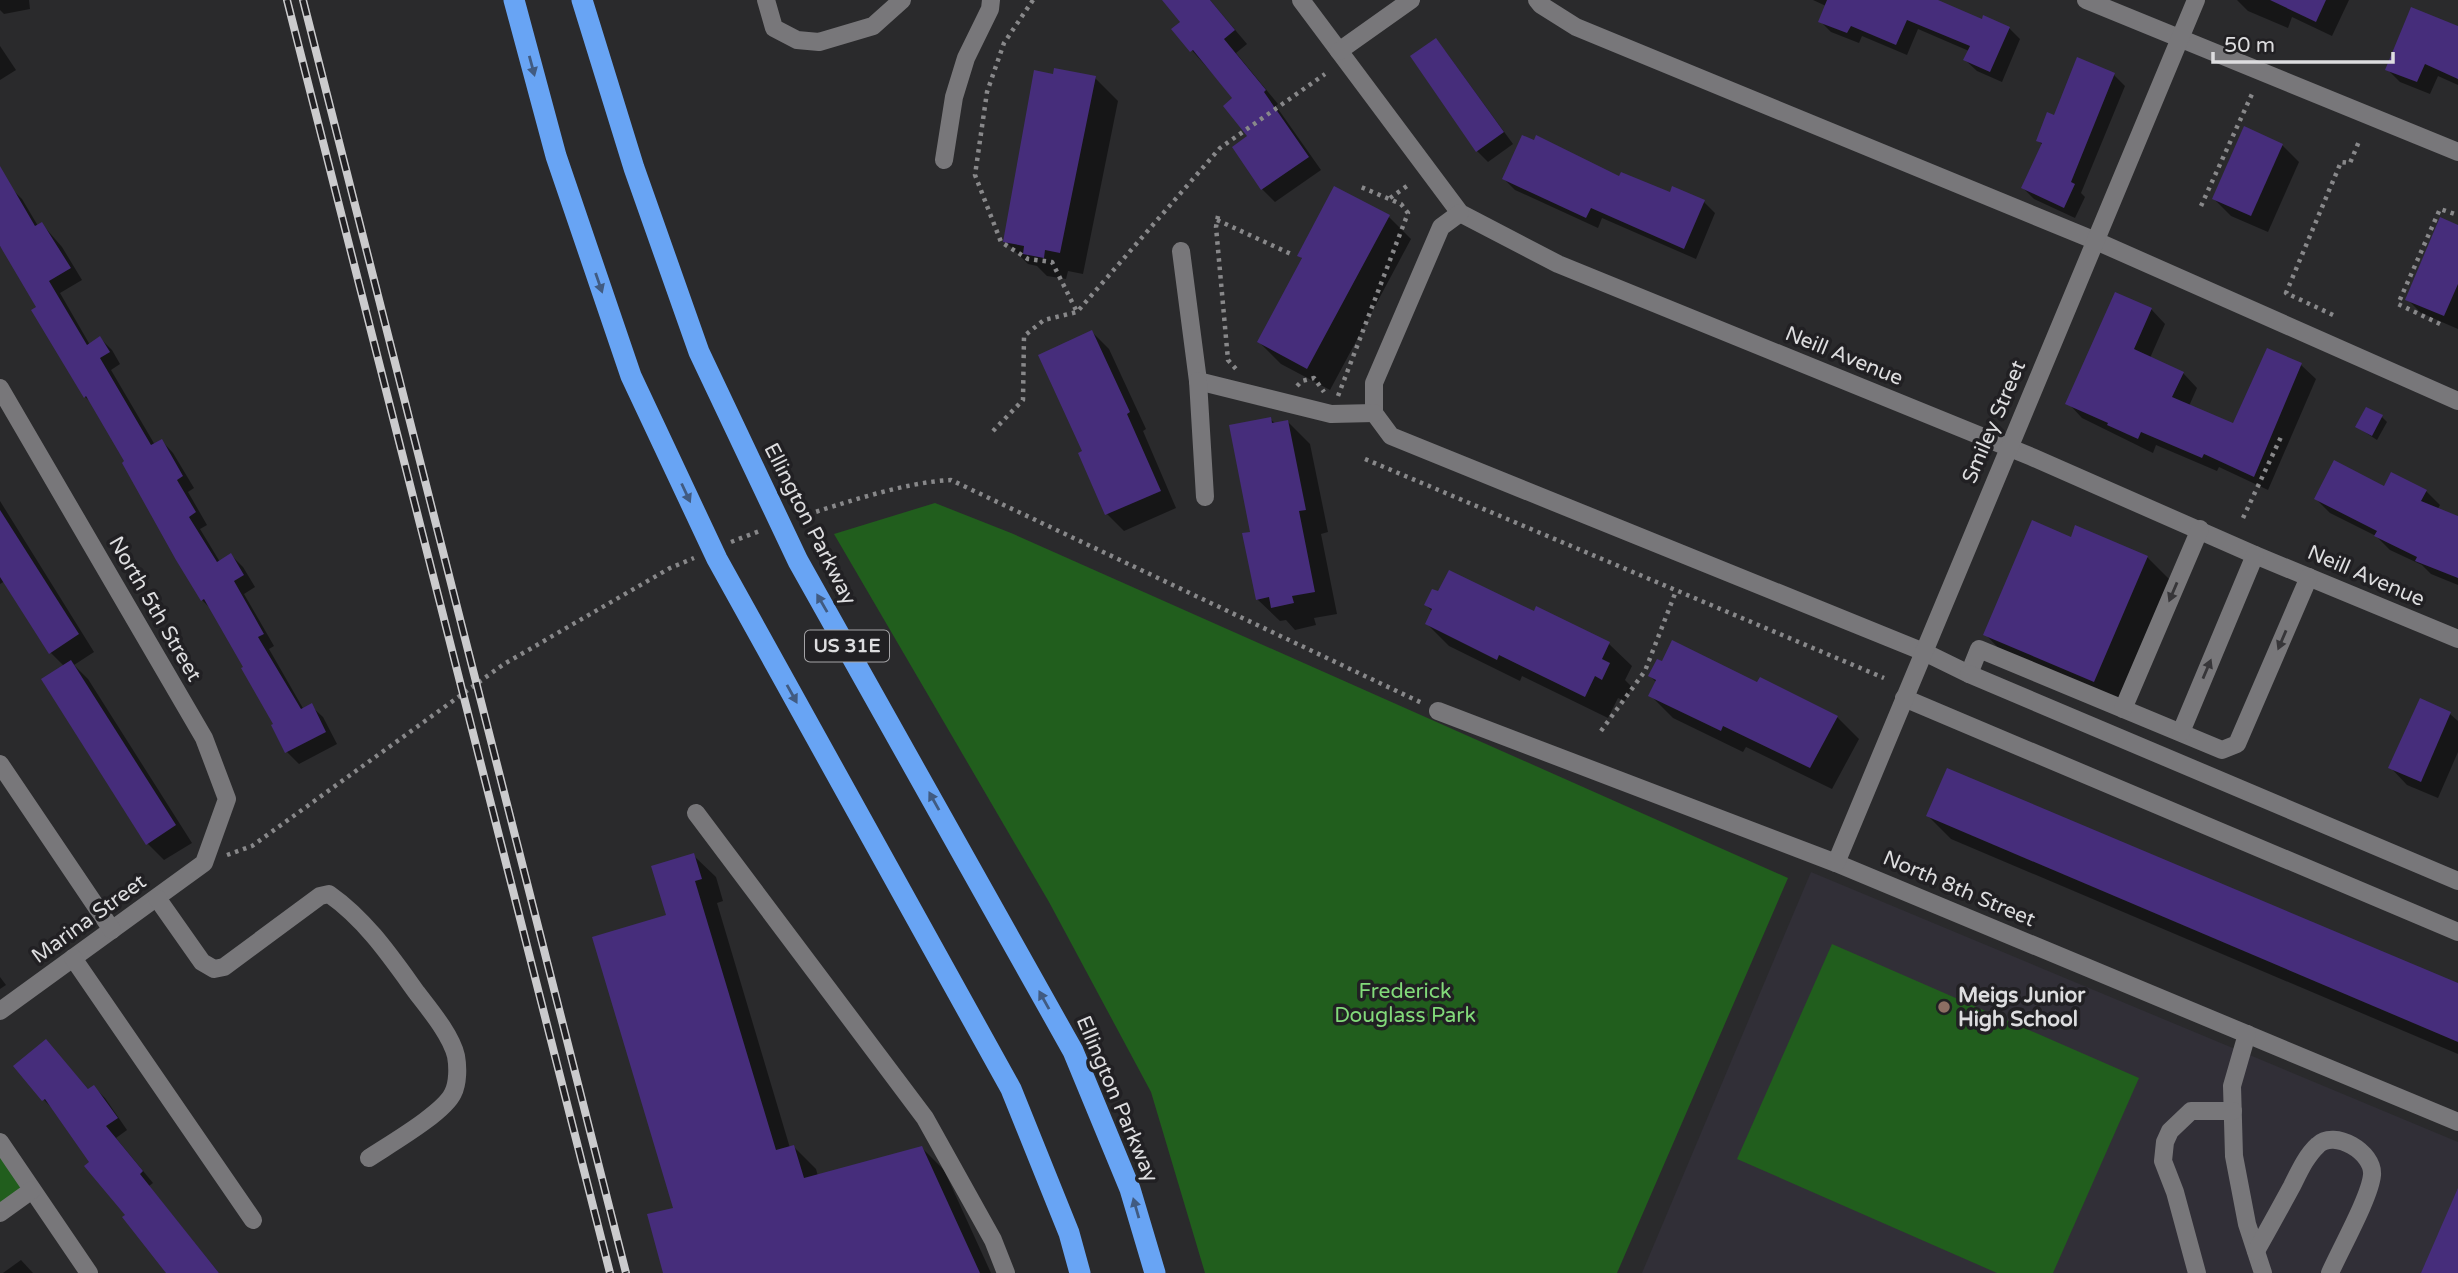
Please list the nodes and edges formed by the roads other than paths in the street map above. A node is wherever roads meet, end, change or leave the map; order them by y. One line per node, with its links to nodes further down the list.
1 (514, 0): 55 (highway, US 31E, one-way to 55)
2 (582, 0): 56 (highway, Ellington Parkway / US 31E, one-way to 2)
3 (766, 0): 4 (street)
4 (902, 0)
5 (991, 0): 14 (street)
6 (1301, 0): 12 (street, Neill Avenue)
7 (1410, 0): 12 (street)
8 (1536, 0): 16 (street)
9 (2086, 0): 11 (street)
10 (2196, 0): 11 (street, Smiley Street)
11 (2179, 38): 13 (street); 16 (street, Smiley Street)
12 (1339, 51): 15 (street, Neill Avenue)
13 (2458, 152)
14 (944, 160)
15 (1460, 214): 21 (street); 22 (street, Neill Avenue)
16 (2096, 241): 20 (street); 22 (street, Smiley Street)
17 (1181, 251): 18 (street)
18 (1198, 381): 21 (street); 23 (street)
19 (0, 388): 36 (street, North 5th Street)
20 (2458, 401)
21 (1374, 413): 28 (street)
22 (2008, 448): 24 (street, Neill Avenue); 28 (street, Smiley Street)
23 (1205, 497)
24 (2200, 529): 25 (street, Neill Avenue); 31 (street, one-way to 31)
25 (2255, 555): 26 (street, Neill Avenue); 33 (street, one-way to 25)
26 (2309, 577): 27 (street, Neill Avenue); 33 (street, one-way to 33)
27 (2458, 639)
28 (1924, 652): 29 (street); 30 (street, Smiley Street)
29 (1969, 674): 31 (street); 38 (street)
30 (1904, 698): 37 (street, Smiley Street); 41 (street)
31 (2123, 709): 33 (street)
32 (1438, 711): 37 (street, North 8th Street)
33 (2181, 732)
34 (0, 764): 40 (street)
35 (696, 813): 54 (street)
36 (204, 863): 39 (street, Marina Street)
37 (1836, 863): 44 (street, North 8th Street)
38 (2458, 881)
39 (157, 898): 40 (street, Marina Street); 48 (street)
40 (112, 930): 42 (street, Marina Street)
41 (2458, 932)
42 (73, 958): 43 (street, Marina Street); 51 (street)
43 (0, 1011)
44 (2247, 1034): 45 (street); 46 (street, North 8th Street)
45 (2233, 1111): 52 (street); 57 (street)
46 (2458, 1122)
47 (0, 1142): 49 (street)
48 (369, 1158)
49 (32, 1190): 50 (street); 53 (street)
50 (0, 1213)
51 (253, 1220)
52 (2256, 1251): 58 (street); 59 (street)
53 (89, 1273)
54 (1006, 1273)
55 (1080, 1273)
56 (1155, 1273)
57 (2197, 1273)
58 (2263, 1273)
59 (2330, 1273)

